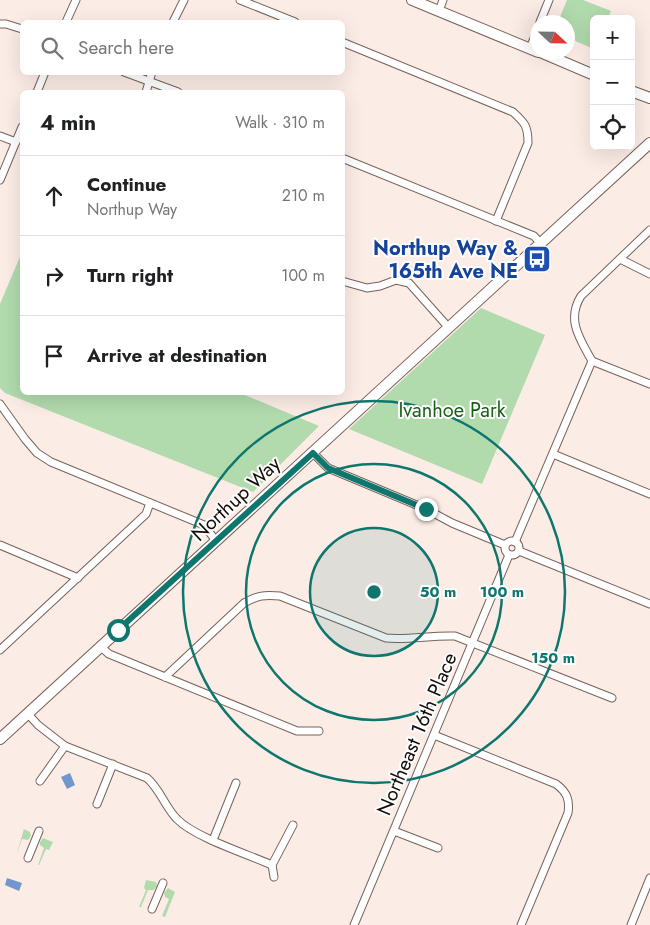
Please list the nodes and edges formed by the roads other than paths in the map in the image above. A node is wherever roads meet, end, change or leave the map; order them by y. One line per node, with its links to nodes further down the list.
1 (76, 0): 9 (street)
2 (184, 0): 10 (street)
3 (240, 0): 11 (street)
4 (412, 0): 7 (street)
5 (443, 0): 7 (street)
6 (549, 0): 8 (street)
7 (439, 11): 15 (street)
8 (543, 15)
9 (67, 20)
10 (175, 20)
11 (289, 20)
12 (0, 24): 13 (street)
13 (20, 28)
14 (345, 43): 33 (street)
15 (530, 49)
16 (558, 60): 17 (street)
17 (590, 73)
18 (44, 75): 22 (street)
19 (131, 75): 21 (street)
20 (151, 75): 21 (street)
21 (148, 82): 23 (street); 24 (street)
22 (38, 90)
23 (146, 90)
24 (172, 90)
25 (635, 92): 26 (street)
26 (650, 98)
27 (20, 132): 29 (street)
28 (0, 136): 29 (street)
29 (16, 142): 32 (street)
30 (650, 143): 35 (street, Northup Way)
31 (345, 159): 33 (street)
32 (0, 180)
33 (496, 220): 35 (street)
34 (650, 230): 36 (street)
35 (540, 244): 39 (street, Northup Way)
36 (620, 259): 37 (street); 40 (street)
37 (650, 274)
38 (345, 282): 39 (street)
39 (448, 328): 43 (street, Northup Way)
40 (592, 361): 41 (street); 44 (street)
41 (650, 384)
42 (0, 404): 46 (street)
43 (313, 453): 47 (street, Northup Way); 50 (street)
44 (553, 454): 45 (street); 48 (street)
45 (650, 494)
46 (150, 503): 47 (street); 53 (street)
47 (216, 541): 56 (street, Northup Way)
48 (515, 542): 50 (street); 51 (street)
49 (0, 545): 53 (street)
50 (505, 545): 52 (street)
51 (519, 551): 52 (street); 54 (street)
52 (509, 555): 55 (street, Northeast 16th Place)
53 (78, 578): 57 (street)
54 (650, 604)
55 (472, 643): 58 (street); 59 (street); 62 (street, Northeast 16th Place)
56 (101, 647): 58 (street); 60 (street, Northup Way)
57 (0, 650)
58 (165, 677): 61 (street)
59 (612, 698)
60 (28, 714): 63 (street, Northup Way); 64 (street)
61 (319, 731)
62 (434, 735): 71 (street, Northeast 16th Place); 81 (street)
63 (0, 738)
64 (65, 746): 65 (street); 66 (street)
65 (113, 764): 68 (street); 72 (street)
66 (40, 781)
67 (236, 783): 72 (street)
68 (97, 804)
69 (293, 825): 75 (street)
70 (39, 831): 74 (street)
71 (394, 831): 73 (street); 80 (street, Northeast 16th Place)
72 (213, 840): 75 (street)
73 (438, 848)
74 (28, 858)
75 (272, 865): 76 (street)
76 (274, 877)
77 (650, 878): 82 (street)
78 (163, 883): 79 (street)
79 (152, 909)
80 (354, 925)
81 (520, 925)
82 (631, 925)

